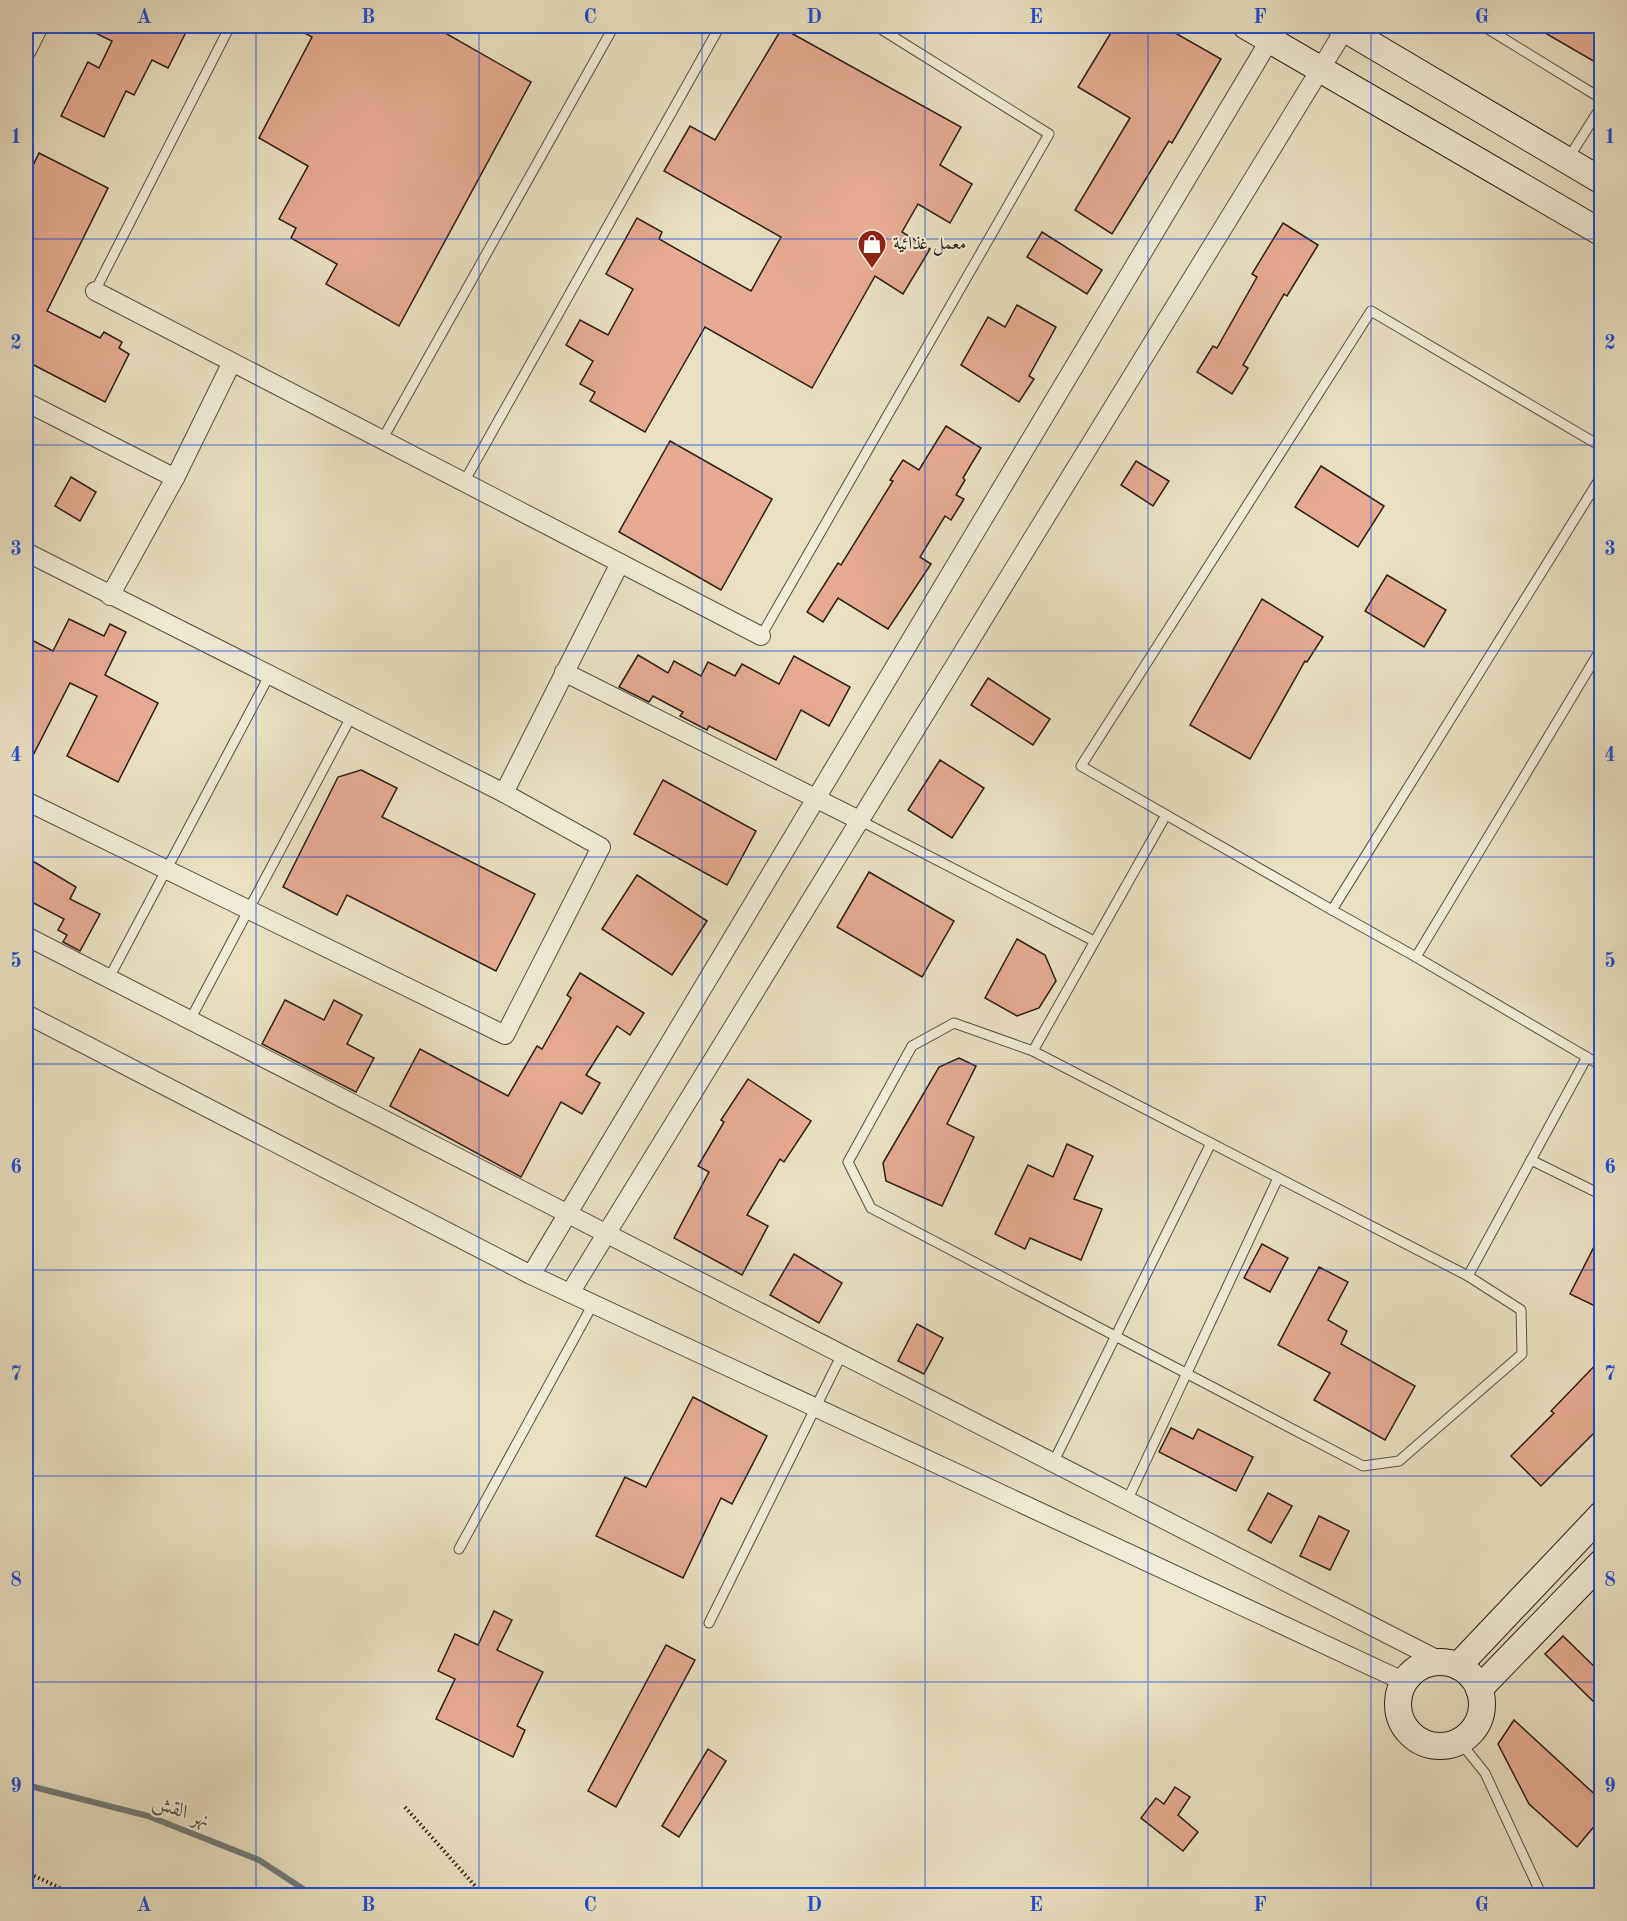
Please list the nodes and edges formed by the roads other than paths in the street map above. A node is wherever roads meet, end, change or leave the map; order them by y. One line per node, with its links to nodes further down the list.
1 (39, 26): 10 (street)
2 (230, 26): 17 (lane)
3 (614, 26): 20 (lane)
4 (720, 26): 24 (lane)
5 (876, 26): 28 (lane)
6 (1246, 26): 9 (street)
7 (1483, 26): 12 (lane)
8 (1344, 27): 11 (street); 14 (street)
9 (1274, 33): 11 (street); 34 (street)
10 (26, 52)
11 (1322, 69): 16 (street); 37 (street)
12 (1602, 99)
13 (1602, 105): 14 (lane)
14 (1567, 160): 15 (street)
15 (1602, 181)
16 (1602, 233)
17 (95, 291): 18 (street)
18 (232, 362): 20 (street); 23 (street)
19 (26, 402): 23 (street)
20 (382, 440): 24 (street)
21 (1602, 447): 36 (lane)
22 (1602, 475): 40 (lane)
23 (175, 478): 27 (street)
24 (464, 483): 26 (street)
25 (26, 552): 27 (street)
26 (620, 562): 28 (street); 30 (street)
27 (110, 596): 31 (street)
28 (761, 636)
29 (1602, 646): 43 (lane)
30 (564, 672): 33 (street); 34 (street)
31 (269, 676): 32 (street); 38 (lane)
32 (351, 717): 33 (street); 39 (lane)
33 (504, 793): 39 (street)
34 (815, 798): 37 (street); 54 (street)
35 (26, 801): 38 (street)
36 (1166, 815): 40 (lane); 42 (lane)
37 (861, 821): 42 (lane); 55 (street)
38 (166, 870): 39 (street); 44 (lane)
39 (249, 910): 46 (lane)
40 (1332, 910): 43 (lane)
41 (26, 936): 44 (street)
42 (1094, 941): 47 (lane)
43 (1416, 957): 48 (lane)
44 (109, 978): 46 (street)
45 (26, 1014): 56 (street)
46 (190, 1020): 54 (street)
47 (1033, 1051): 50 (lane); 60 (lane)
48 (1587, 1058): 49 (lane); 51 (lane)
49 (1602, 1066)
50 (1211, 1143): 52 (lane); 60 (lane)
51 (1531, 1160): 53 (lane); 57 (lane)
52 (1278, 1178): 57 (lane); 62 (lane)
53 (1602, 1195)
54 (566, 1213): 55 (street); 56 (street)
55 (608, 1234): 58 (street); 61 (street)
56 (531, 1275): 58 (street)
57 (1468, 1276): 62 (lane)
58 (570, 1293): 59 (street)
59 (593, 1304): 63 (street); 67 (lane)
60 (1115, 1336): 62 (lane); 64 (lane)
61 (842, 1354): 63 (lane); 64 (street)
62 (1187, 1374): 65 (lane)
63 (815, 1408): 69 (lane); 71 (street)
64 (1053, 1463): 65 (street)
65 (1127, 1501): 70 (street)
66 (1602, 1514): 70 (street)
67 (459, 1549)
68 (1602, 1562): 72 (street)
69 (709, 1623)
70 (1450, 1664): 71 (street); 72 (street)
71 (1405, 1682): 73 (street)
72 (1479, 1689): 73 (street)
73 (1460, 1742): 75 (lane)
74 (1602, 1888): 76 (lane)
75 (1542, 1896)
76 (1594, 1896)

